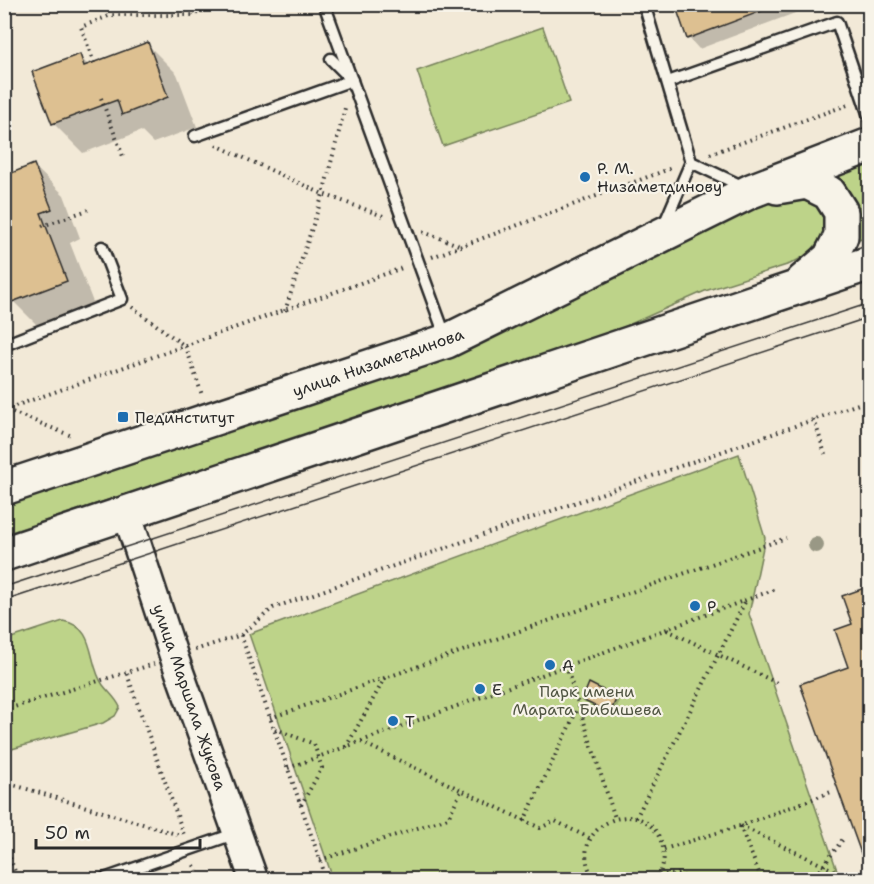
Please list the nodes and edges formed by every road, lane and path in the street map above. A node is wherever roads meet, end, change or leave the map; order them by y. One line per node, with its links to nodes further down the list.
1 (188, 4): 5 (path)
2 (218, 4): 5 (path)
3 (324, 4): 8 (lane)
4 (644, 4): 9 (lane)
5 (193, 15): 7 (path)
6 (331, 59): 8 (lane)
7 (94, 63)
8 (352, 80): 13 (lane); 18 (path); 20 (lane)
9 (668, 82): 11 (lane); 16 (lane)
10 (101, 98): 15 (path)
11 (863, 100): 12 (lane); 16 (path)
12 (870, 119)
13 (195, 136): 18 (path)
14 (870, 145): 17 (main road, улица Низаметдинова)
15 (124, 159)
16 (691, 162): 17 (lane); 22 (lane); 23 (path)
17 (751, 191): 22 (main road, улица Низаметдинова); 27 (main road)
18 (323, 194): 20 (path); 29 (path)
19 (88, 210): 21 (path)
20 (404, 224): 23 (path); 25 (lane)
21 (42, 226)
22 (658, 237): 30 (main road, улица Низаметдинова)
23 (462, 246): 25 (path)
24 (102, 247): 28 (lane)
25 (418, 263): 29 (path); 30 (lane)
26 (870, 263): 27 (main road)
27 (795, 288): 42 (main road)
28 (122, 299): 31 (lane); 32 (path)
29 (284, 311): 32 (path)
30 (447, 341): 40 (main road, улица Низаметдинова)
31 (4, 345)
32 (186, 347): 33 (path); 35 (path)
33 (195, 398)
34 (870, 400): 36 (path)
35 (5, 410): 37 (path)
36 (814, 419): 38 (path); 48 (path)
37 (81, 433)
38 (825, 454)
39 (4, 474): 40 (main road)
40 (38, 476): 41 (main road, улица Низаметдинова)
41 (4, 488)
42 (127, 514): 44 (main road); 50 (street, улица Маршала Жукова)
43 (786, 538): 53 (path)
44 (4, 554)
45 (776, 589): 46 (path)
46 (746, 600): 47 (path); 49 (path)
47 (666, 629): 49 (path); 51 (path)
48 (241, 635): 50 (path); 57 (path)
49 (719, 655): 54 (path); 68 (path)
50 (174, 657): 52 (path); 71 (street, улица Маршала Жукова)
51 (566, 666): 55 (path); 59 (path)
52 (127, 674): 56 (path); 72 (path)
53 (386, 677): 57 (path); 60 (path)
54 (777, 683)
55 (579, 706): 67 (path); 69 (path)
56 (4, 710)
57 (270, 718): 58 (path)
58 (274, 729): 61 (path); 62 (path)
59 (361, 742): 60 (path); 64 (path)
60 (346, 747): 61 (path)
61 (319, 757): 62 (path); 66 (path)
62 (288, 768): 66 (path)
63 (4, 782): 72 (path)
64 (461, 791): 69 (path); 78 (path)
65 (834, 791): 70 (path)
66 (301, 805): 78 (path)
67 (615, 818): 68 (path); 73 (path)
68 (636, 818): 76 (path)
69 (524, 821): 73 (path)
70 (740, 826): 76 (path); 79 (path); 91 (path)
71 (238, 833): 77 (lane); 85 (street, улица Маршала Жукова)
72 (185, 837): 77 (path)
73 (591, 838): 80 (path)
74 (843, 839): 79 (path)
75 (4, 841): 82 (path)
76 (664, 849): 81 (path)
77 (189, 850): 83 (lane); 84 (path)
78 (320, 860): 86 (path)
79 (824, 866): 92 (path); 93 (path)
80 (591, 874): 87 (path); 88 (path)
81 (659, 875): 89 (path); 90 (path)
82 (18, 879)
83 (101, 879)
84 (199, 879)
85 (255, 879)
86 (327, 879)
87 (576, 879)
88 (595, 879)
89 (656, 879)
90 (691, 879)
91 (762, 879)
92 (813, 879)
93 (854, 879)

